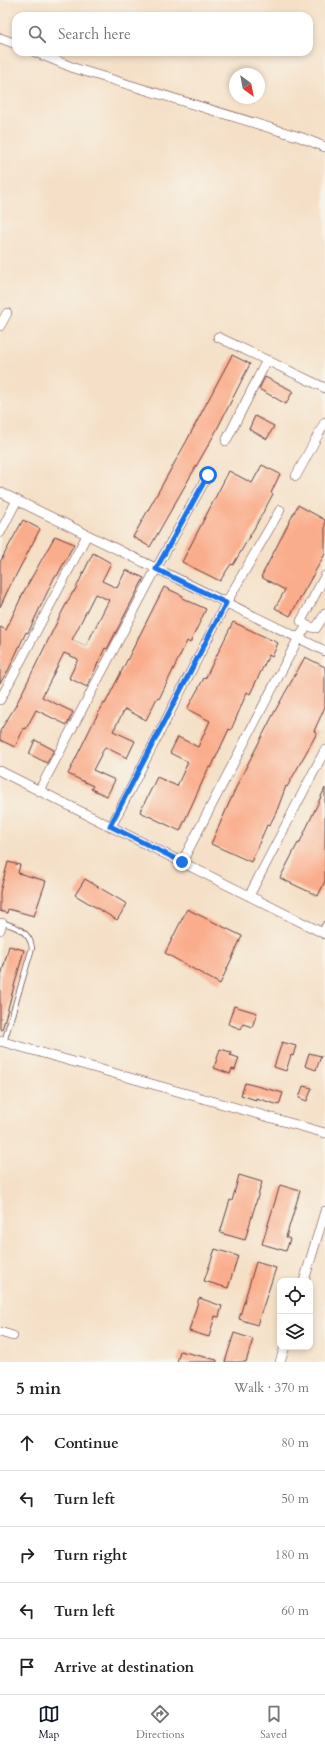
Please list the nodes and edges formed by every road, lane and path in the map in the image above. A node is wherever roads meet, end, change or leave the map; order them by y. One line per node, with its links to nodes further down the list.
1 (0, 38): 2 (street)
2 (12, 42)
3 (45, 56): 4 (street)
4 (325, 147)
5 (6, 313): 6 (street)
6 (0, 326)
7 (218, 337): 8 (street)
8 (267, 360): 9 (street); 11 (street)
9 (325, 388)
10 (325, 422): 13 (street)
11 (226, 441)
12 (208, 475): 19 (street)
13 (296, 476)
14 (0, 492): 15 (street)
15 (17, 500): 17 (street); 18 (street)
16 (280, 510): 21 (street)
17 (0, 533)
18 (87, 535): 19 (street); 26 (street)
19 (156, 569): 21 (street); 29 (street)
20 (325, 576): 23 (street)
21 (226, 603): 24 (street); 30 (street)
22 (325, 614): 23 (street)
23 (307, 626): 24 (street)
24 (298, 639): 25 (street); 31 (street)
25 (325, 651)
26 (0, 700)
27 (325, 750): 32 (street)
28 (0, 772): 29 (street)
29 (39, 791): 30 (street)
30 (110, 826): 31 (street)
31 (182, 862): 32 (street)
32 (249, 896): 34 (street)
33 (1, 925): 35 (lane)
34 (324, 930)
35 (2, 1042): 36 (street)
36 (325, 1133)
37 (325, 1211): 38 (street)
38 (305, 1278)
39 (0, 1332): 40 (street)
40 (13, 1336)
41 (284, 1350): 42 (street)
42 (280, 1362)

